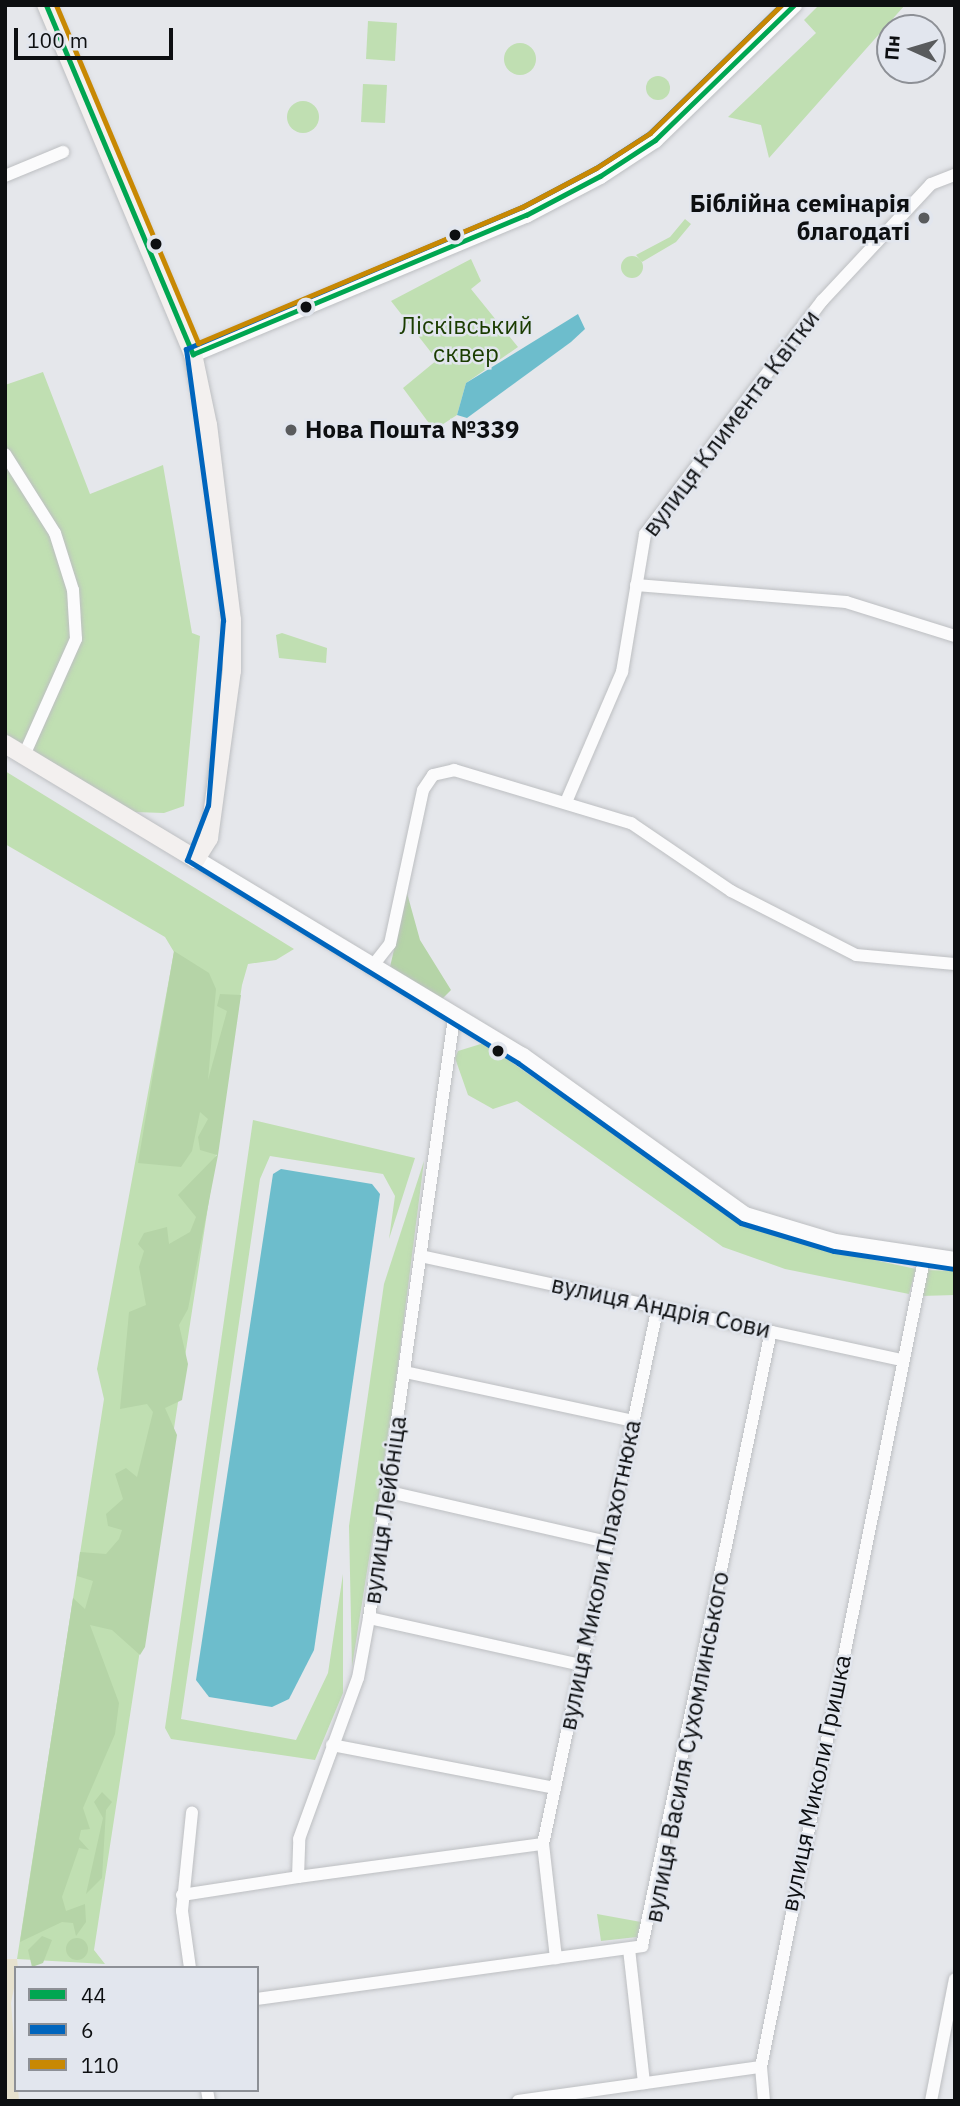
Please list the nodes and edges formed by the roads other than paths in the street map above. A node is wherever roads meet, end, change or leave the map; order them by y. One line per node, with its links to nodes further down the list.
1 (46, 5): 6 (main road)
2 (794, 5): 6 (street)
3 (63, 152): 5 (street)
4 (955, 175): 8 (street, вулиця Климента Квітки)
5 (5, 176)
6 (193, 354): 13 (main road)
7 (5, 454): 11 (street)
8 (636, 585): 9 (street); 12 (street, вулиця Климента Квітки)
9 (955, 636)
10 (5, 744): 11 (main road)
11 (24, 755): 13 (main road)
12 (566, 802): 14 (street); 15 (street)
13 (196, 859): 15 (street)
14 (955, 964)
15 (371, 968): 16 (street)
16 (454, 1018): 17 (street, вулиця Лейбніца); 18 (street)
17 (420, 1256): 20 (street, вулиця Андрія Сови); 23 (street, вулиця Лейбніца)
18 (923, 1260): 19 (street); 22 (street, вулиця Миколи Гришка)
19 (955, 1260)
20 (658, 1306): 21 (street, вулиця Андрія Сови); 24 (street, вулиця Миколи Плахотнюка)
21 (771, 1331): 22 (street, вулиця Андрія Сови); 35 (street, вулиця Василя Сухомлинського)
22 (902, 1360): 40 (street, вулиця Миколи Гришка)
23 (405, 1373): 24 (street); 25 (street, вулиця Лейбніца)
24 (633, 1421): 26 (street, вулиця Миколи Плахотнюка)
25 (389, 1492): 26 (street); 27 (street, вулиця Лейбніца)
26 (607, 1542): 28 (street, вулиця Миколи Плахотнюка)
27 (369, 1618): 28 (street); 29 (street, вулиця Лейбніца)
28 (581, 1665): 30 (street, вулиця Миколи Плахотнюка)
29 (332, 1745): 30 (street); 33 (street, вулиця Лейбніца)
30 (555, 1788): 32 (street, вулиця Миколи Плахотнюка)
31 (192, 1812): 34 (street)
32 (543, 1844): 33 (street); 36 (street, вулиця Миколи Плахотнюка)
33 (298, 1877): 34 (street)
34 (182, 1895): 37 (street)
35 (629, 1949): 36 (street, вулиця Василя Сухомлинського); 41 (street)
36 (556, 1958): 39 (street, вулиця Василя Сухомлинського)
37 (190, 1966)
38 (955, 1979): 44 (street)
39 (259, 1999)
40 (761, 2067): 41 (street); 43 (street, вулиця Миколи Гришка)
41 (644, 2083): 42 (street)
42 (518, 2101)
43 (764, 2101)
44 (931, 2101)

